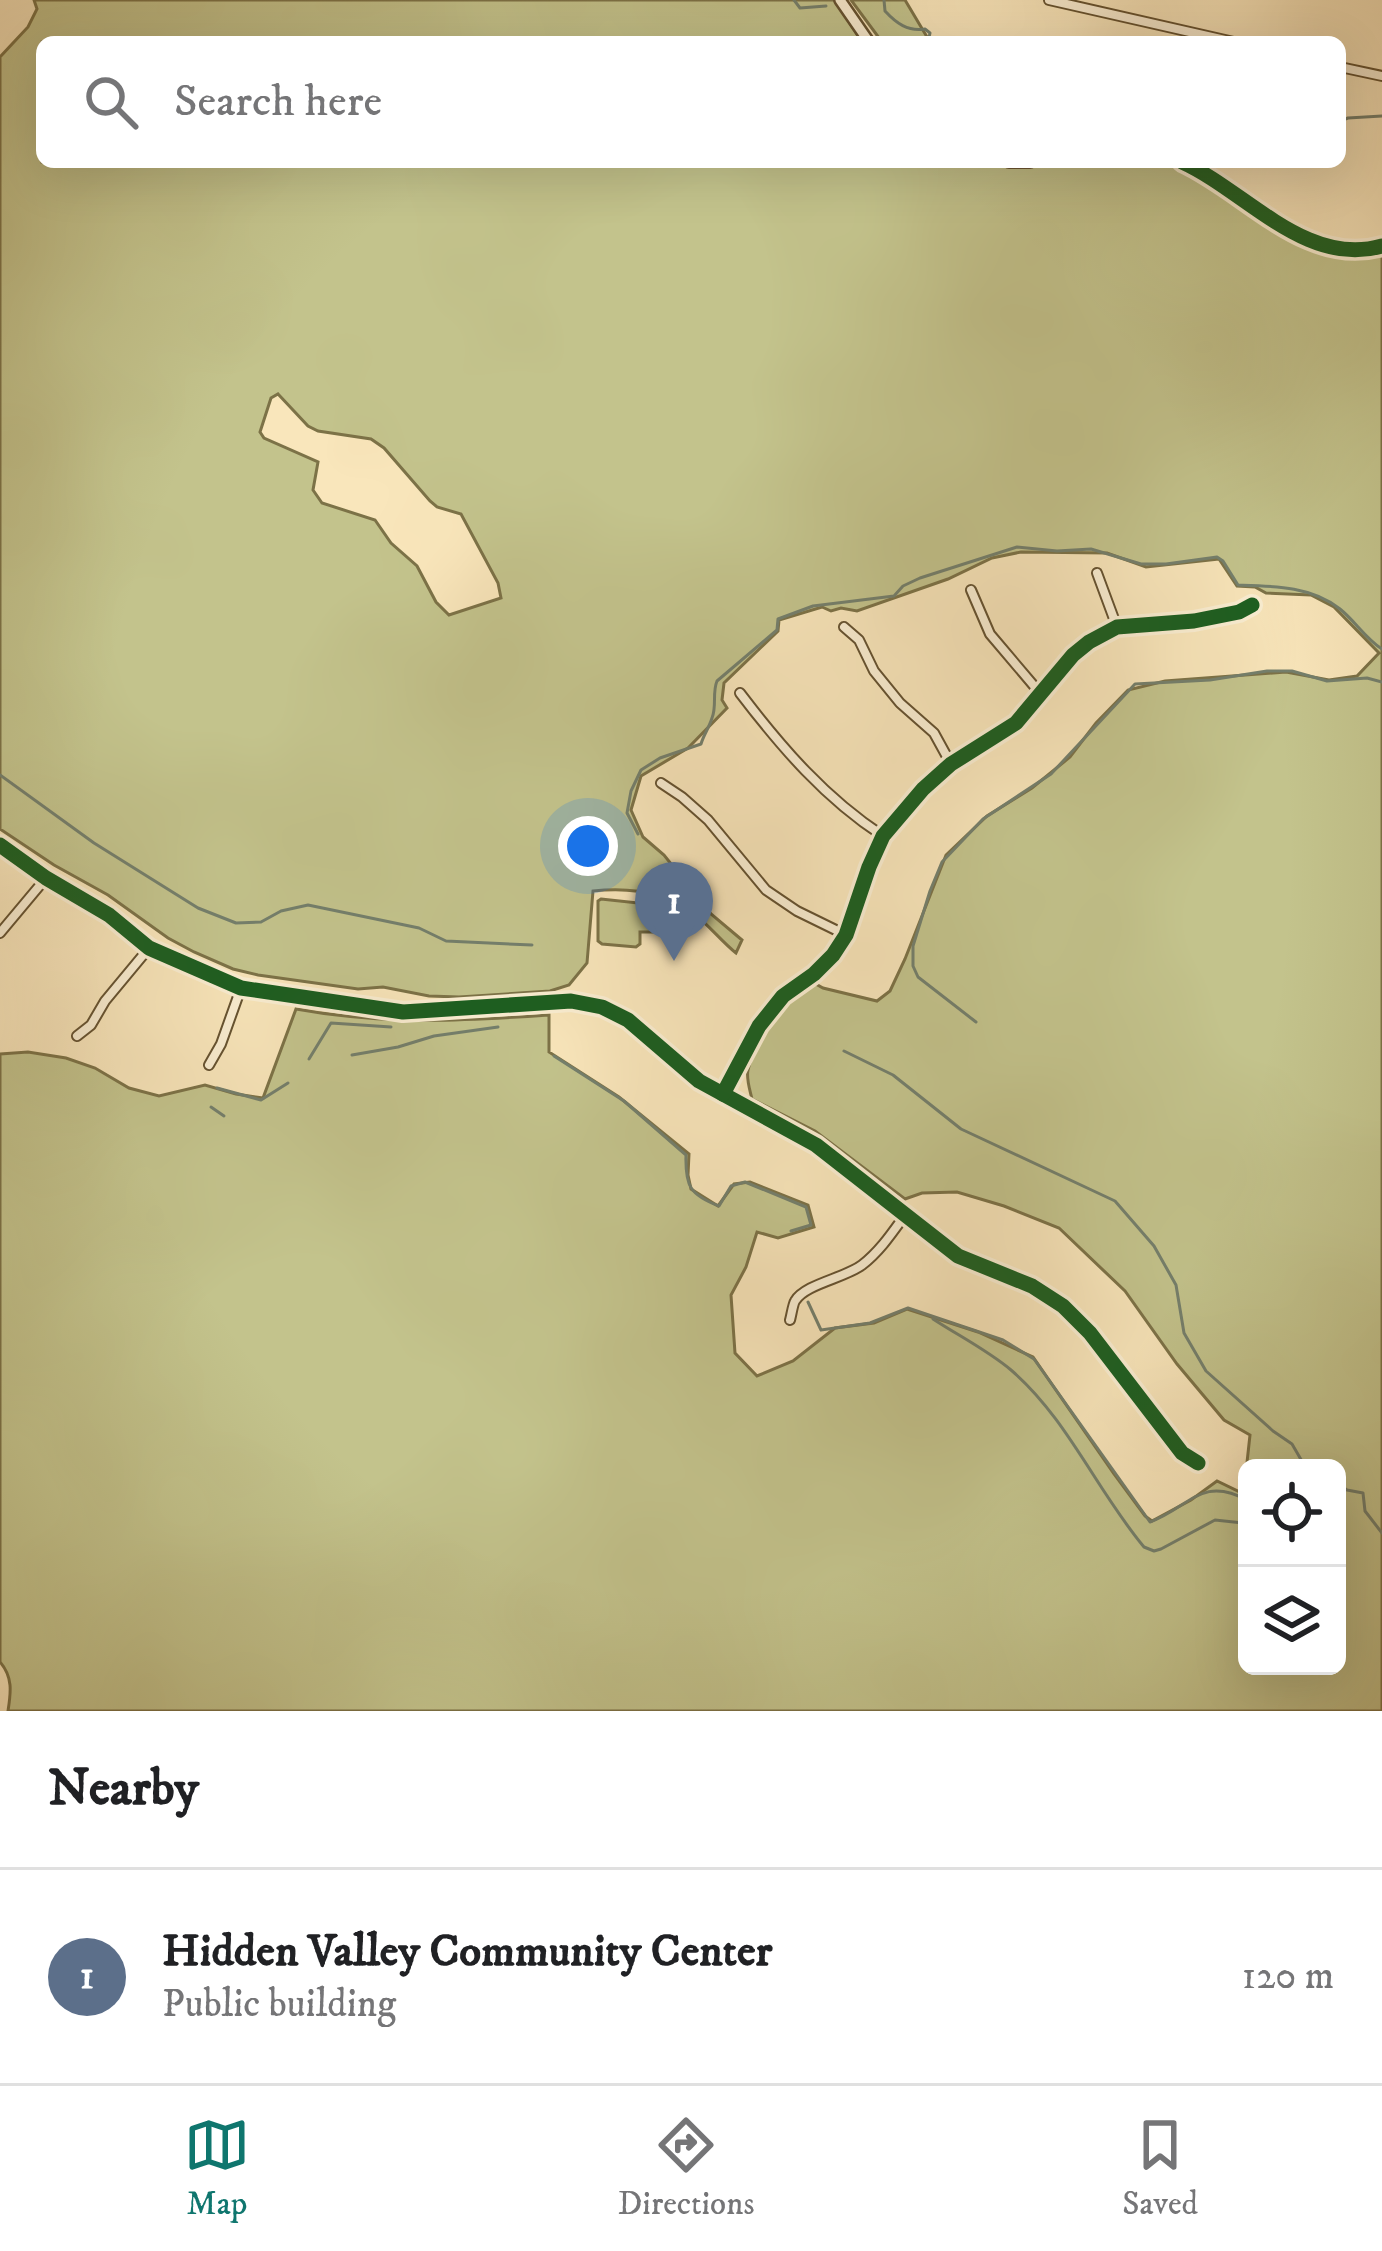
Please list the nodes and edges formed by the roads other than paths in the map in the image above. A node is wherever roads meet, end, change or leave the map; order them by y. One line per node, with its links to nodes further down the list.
1 (840, 0): 3 (street)
2 (1048, 0): 4 (street)
3 (865, 36)
4 (1207, 36)
5 (1346, 68): 6 (street)
6 (1382, 76)
7 (1192, 168): 8 (street)
8 (1382, 247)
9 (1097, 573): 12 (street)
10 (970, 590): 15 (street)
11 (1252, 605): 12 (street)
12 (1117, 626): 15 (street)
13 (844, 627): 16 (street)
14 (740, 693): 18 (street)
15 (1040, 693): 16 (street)
16 (951, 764): 18 (street)
17 (661, 784): 22 (street)
18 (883, 836): 22 (street)
19 (0, 845): 20 (street)
20 (46, 878): 21 (street); 23 (street)
21 (0, 933)
22 (847, 935): 27 (street)
23 (149, 948): 24 (street); 25 (street)
24 (241, 988): 26 (street); 27 (street)
25 (77, 1036)
26 (209, 1065)
27 (723, 1094): 28 (street)
28 (905, 1215): 29 (street); 30 (street)
29 (790, 1320)
30 (1198, 1462)

